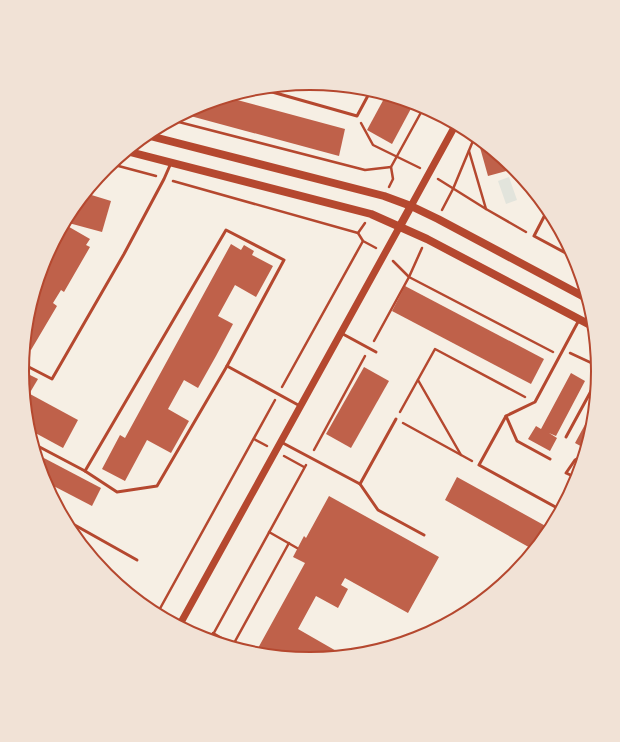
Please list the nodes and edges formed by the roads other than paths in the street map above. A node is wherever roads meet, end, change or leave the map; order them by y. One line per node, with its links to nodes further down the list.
1 (272, 92): 2 (lane)
2 (368, 96)
3 (453, 130): 7 (street)
4 (154, 137): 7 (main road)
5 (133, 153): 6 (main road)
6 (171, 163): 9 (main road); 17 (lane)
7 (411, 206): 9 (main road); 11 (main road)
8 (544, 216): 10 (lane)
9 (400, 226): 12 (main road); 14 (street)
10 (565, 252)
11 (580, 295)
12 (580, 319): 13 (main road); 20 (lane)
13 (587, 323)
14 (341, 333): 15 (lane); 19 (street)
15 (376, 352)
16 (227, 366): 19 (lane); 27 (lane); 27 (lane)
17 (29, 367)
18 (590, 393): 22 (lane)
19 (301, 406): 23 (street)
20 (506, 416): 25 (lane); 30 (lane)
21 (396, 419): 29 (lane)
22 (566, 437)
23 (281, 442): 29 (lane); 34 (street)
24 (40, 447): 27 (lane)
25 (550, 459)
26 (577, 459): 28 (lane)
27 (85, 472)
28 (571, 475)
29 (360, 484): 32 (lane)
30 (556, 507)
31 (75, 524): 33 (lane)
32 (424, 535)
33 (137, 560)
34 (182, 621)

